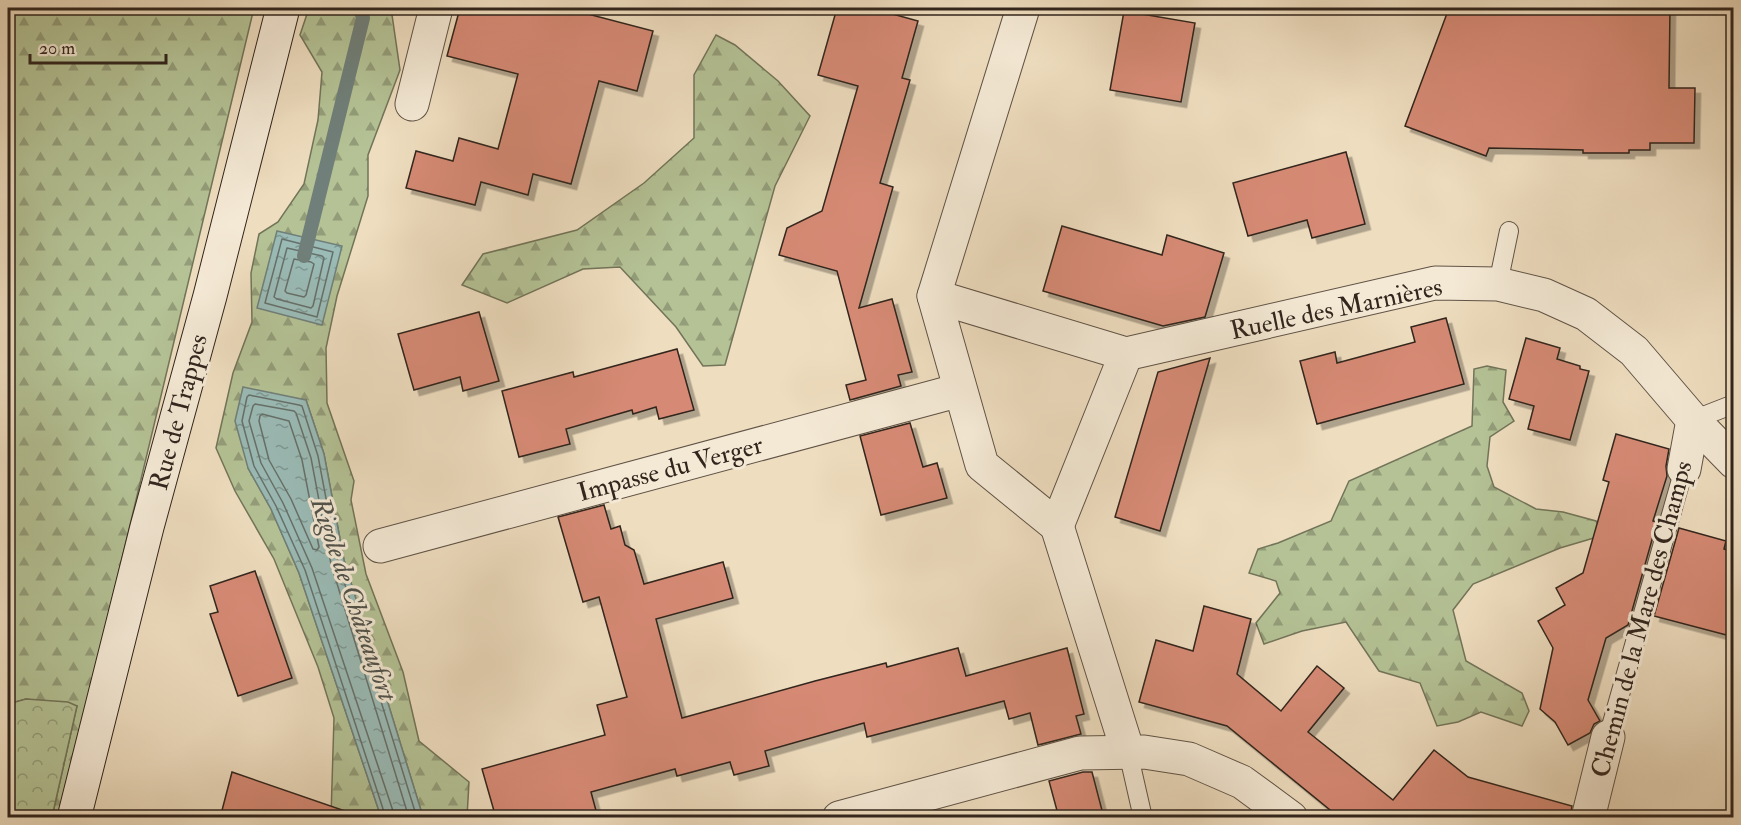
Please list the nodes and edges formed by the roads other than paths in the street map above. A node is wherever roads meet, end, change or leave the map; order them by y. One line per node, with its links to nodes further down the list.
1 (283, 8): 18 (street, Rue de Trappes)
2 (436, 8): 4 (street)
3 (1023, 8): 7 (street)
4 (412, 104)
5 (1509, 231): 6 (lane)
6 (1498, 284): 8 (street, Ruelle des Marnières); 11 (street, Ruelle des Marnières)
7 (934, 296): 8 (street); 9 (street)
8 (1126, 354): 14 (street)
9 (960, 390): 14 (street); 15 (street, Impasse du Verger)
10 (1734, 404): 11 (lane)
11 (1693, 420): 12 (street, Ruelle des Marnières); 13 (street, Chemin de la Mare des Champs)
12 (1734, 462)
13 (1684, 469): 16 (lane, Chemin de la Mare des Champs)
14 (1057, 526): 17 (street)
15 (380, 546)
16 (1608, 737): 22 (street, Chemin de la Mare des Champs)
17 (1128, 752): 19 (street); 20 (lane); 21 (street)
18 (74, 818)
19 (839, 818)
20 (1143, 818)
21 (1290, 818)
22 (1587, 818)

